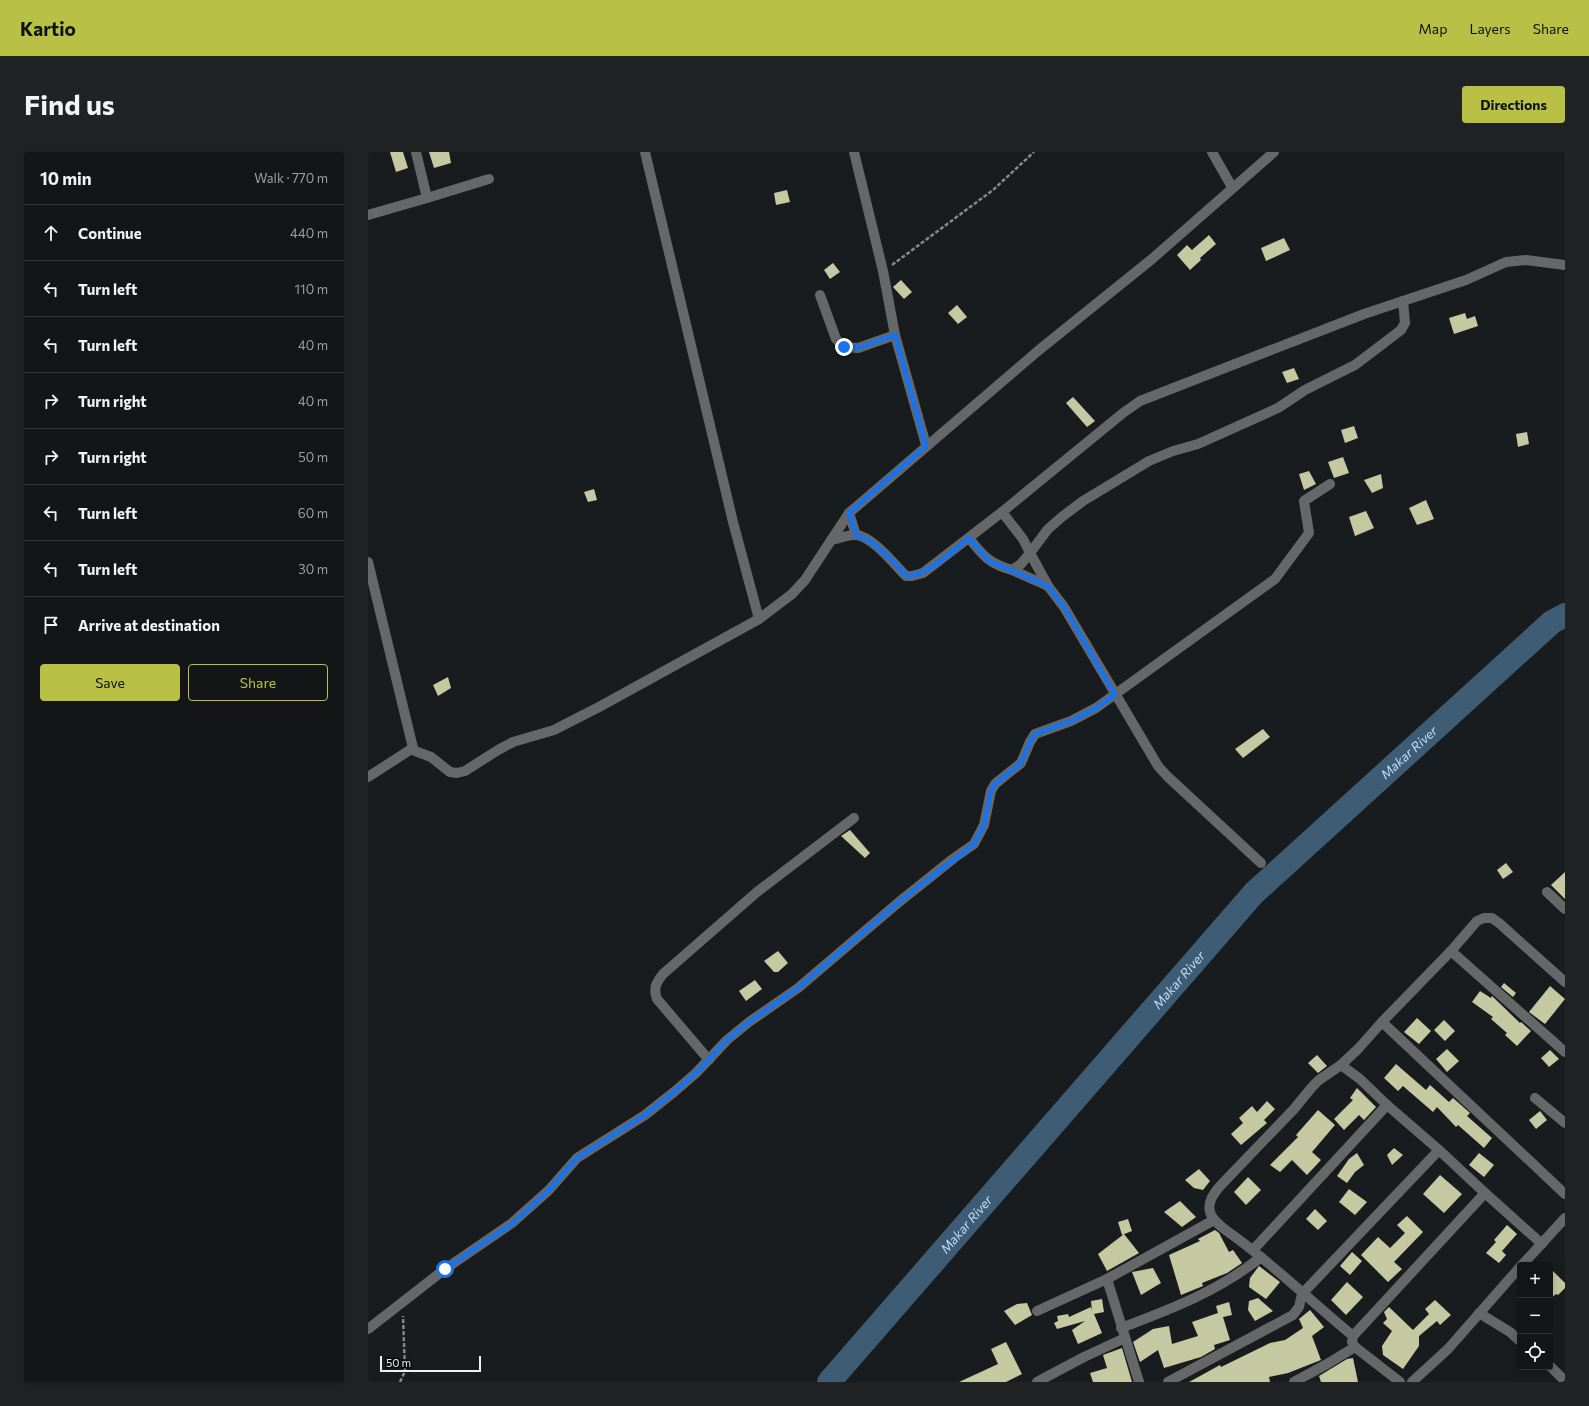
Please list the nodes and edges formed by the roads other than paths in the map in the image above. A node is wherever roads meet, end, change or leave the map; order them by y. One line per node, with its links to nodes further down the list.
1 (416, 152): 8 (street)
2 (645, 152): 25 (street)
3 (854, 152): 13 (street)
4 (1212, 152): 7 (street)
5 (1274, 152): 7 (street)
6 (489, 179): 8 (street)
7 (1232, 187): 14 (street)
8 (427, 198): 9 (street)
9 (368, 215)
10 (1565, 265): 12 (street)
11 (820, 295): 13 (street)
12 (1403, 302): 16 (street); 21 (street)
13 (895, 335): 14 (street)
14 (926, 446): 17 (street)
15 (1330, 484): 26 (street)
16 (1002, 512): 19 (street); 21 (street)
17 (849, 513): 18 (street); 20 (street)
18 (856, 535): 19 (street); 20 (street)
19 (969, 538): 23 (street)
20 (831, 540): 25 (street)
21 (1030, 553): 23 (street); 24 (street)
22 (368, 562): 27 (street)
23 (1012, 570): 24 (street)
24 (1048, 586): 26 (street)
25 (759, 619): 27 (street)
26 (1115, 695): 30 (street); 37 (street)
27 (413, 748): 28 (street)
28 (368, 777)
29 (854, 818): 37 (street)
30 (1261, 863)
31 (1547, 892): 32 (street)
32 (1565, 909)
33 (1451, 952): 34 (street); 35 (street); 36 (street)
34 (1565, 982)
35 (1382, 1022): 38 (street); 44 (street)
36 (1565, 1052)
37 (709, 1060): 55 (street)
38 (1341, 1065): 40 (street); 46 (street)
39 (1535, 1098): 41 (street)
40 (1386, 1105): 42 (street); 48 (street)
41 (1565, 1123)
42 (1439, 1150): 43 (street); 52 (street)
43 (1485, 1193): 47 (street); 57 (street)
44 (1565, 1194)
45 (1565, 1218): 47 (street)
46 (1214, 1220): 48 (street); 51 (street)
47 (1542, 1244): 49 (street)
48 (1257, 1254): 52 (street); 56 (street)
49 (1525, 1262)
50 (1517, 1270): 54 (street)
51 (1107, 1279): 53 (street); 56 (street)
52 (1302, 1294): 57 (street); 64 (street)
53 (1037, 1311)
54 (1479, 1314): 58 (street); 67 (street)
55 (368, 1329)
56 (1123, 1333): 62 (street); 63 (street)
57 (1353, 1336): 59 (street)
58 (1517, 1338)
59 (1355, 1347): 65 (street); 66 (street)
60 (1553, 1369): 61 (street)
61 (1565, 1381)
62 (1037, 1382)
63 (1139, 1382)
64 (1168, 1382)
65 (1294, 1382)
66 (1400, 1382)
67 (1412, 1382)

